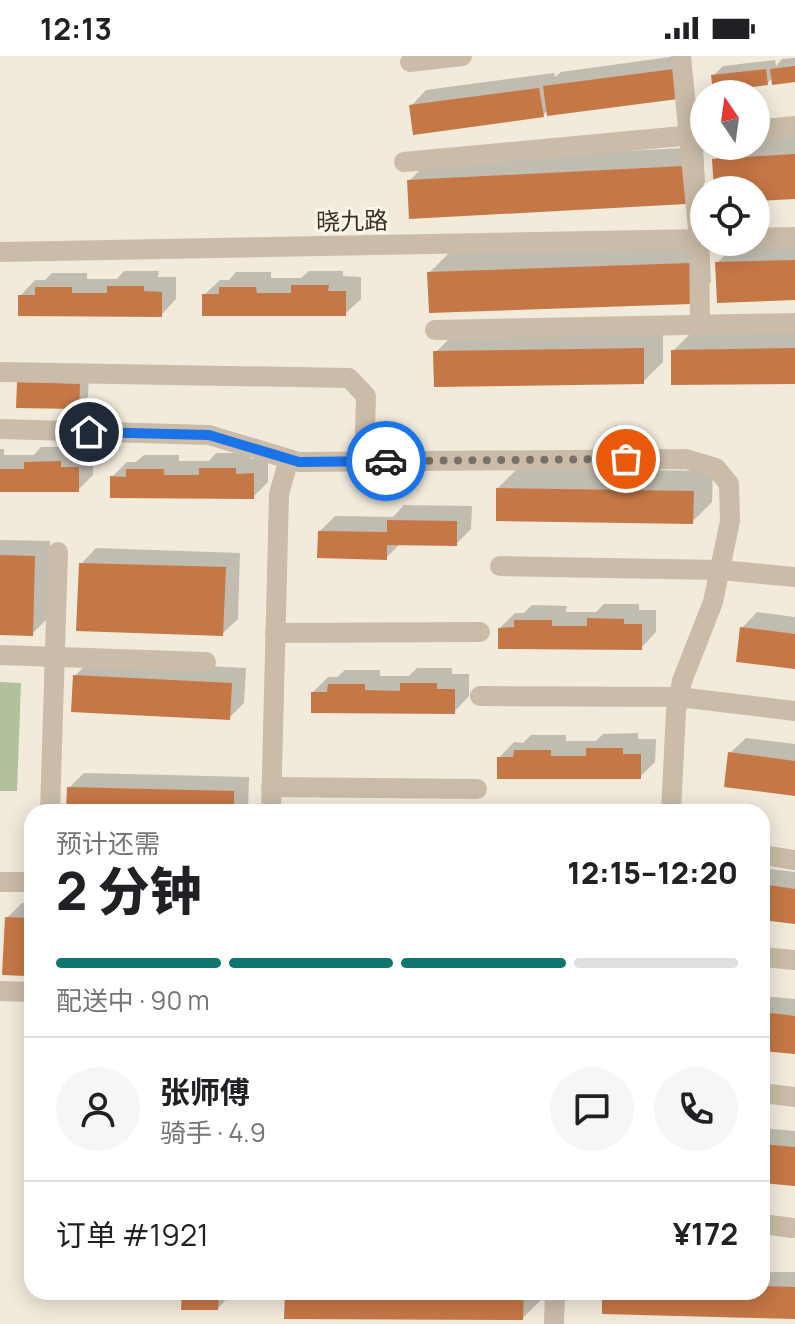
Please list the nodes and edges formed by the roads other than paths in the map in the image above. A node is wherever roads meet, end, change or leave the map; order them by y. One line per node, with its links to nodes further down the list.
1 (462, 56): 3 (street)
2 (681, 56): 4 (street)
3 (410, 62)
4 (690, 103)
5 (795, 126): 6 (street)
6 (770, 129)
7 (690, 136): 8 (street)
8 (404, 162)
9 (795, 237): 10 (street)
10 (770, 238)
11 (690, 239): 12 (street, 晓九路)
12 (0, 252)
13 (701, 256): 14 (street)
14 (700, 323): 15 (street); 16 (street)
15 (795, 323)
16 (435, 330)
17 (0, 372): 20 (street)
18 (0, 429): 19 (street)
19 (289, 459): 20 (street); 26 (street)
20 (364, 461): 23 (street)
21 (58, 552): 28 (street)
22 (500, 566): 23 (street)
23 (720, 570): 24 (street); 31 (street)
24 (795, 577)
25 (480, 632): 26 (street)
26 (275, 633): 33 (street)
27 (0, 655): 28 (street)
28 (55, 657): 29 (street); 35 (street)
29 (206, 662)
30 (480, 696): 31 (street)
31 (679, 697): 32 (street); 37 (street)
32 (795, 711)
33 (271, 787): 34 (street); 36 (street)
34 (477, 789)
35 (50, 804)
36 (271, 804)
37 (672, 804)
38 (770, 856): 39 (street)
39 (795, 860)
40 (0, 882): 41 (street)
41 (24, 882)
42 (770, 958): 43 (street)
43 (795, 960)
44 (0, 991): 45 (street)
45 (24, 992)
46 (770, 1094): 47 (street)
47 (795, 1097)
48 (770, 1225): 49 (street)
49 (793, 1228)
50 (555, 1300): 51 (street)
51 (554, 1324)

